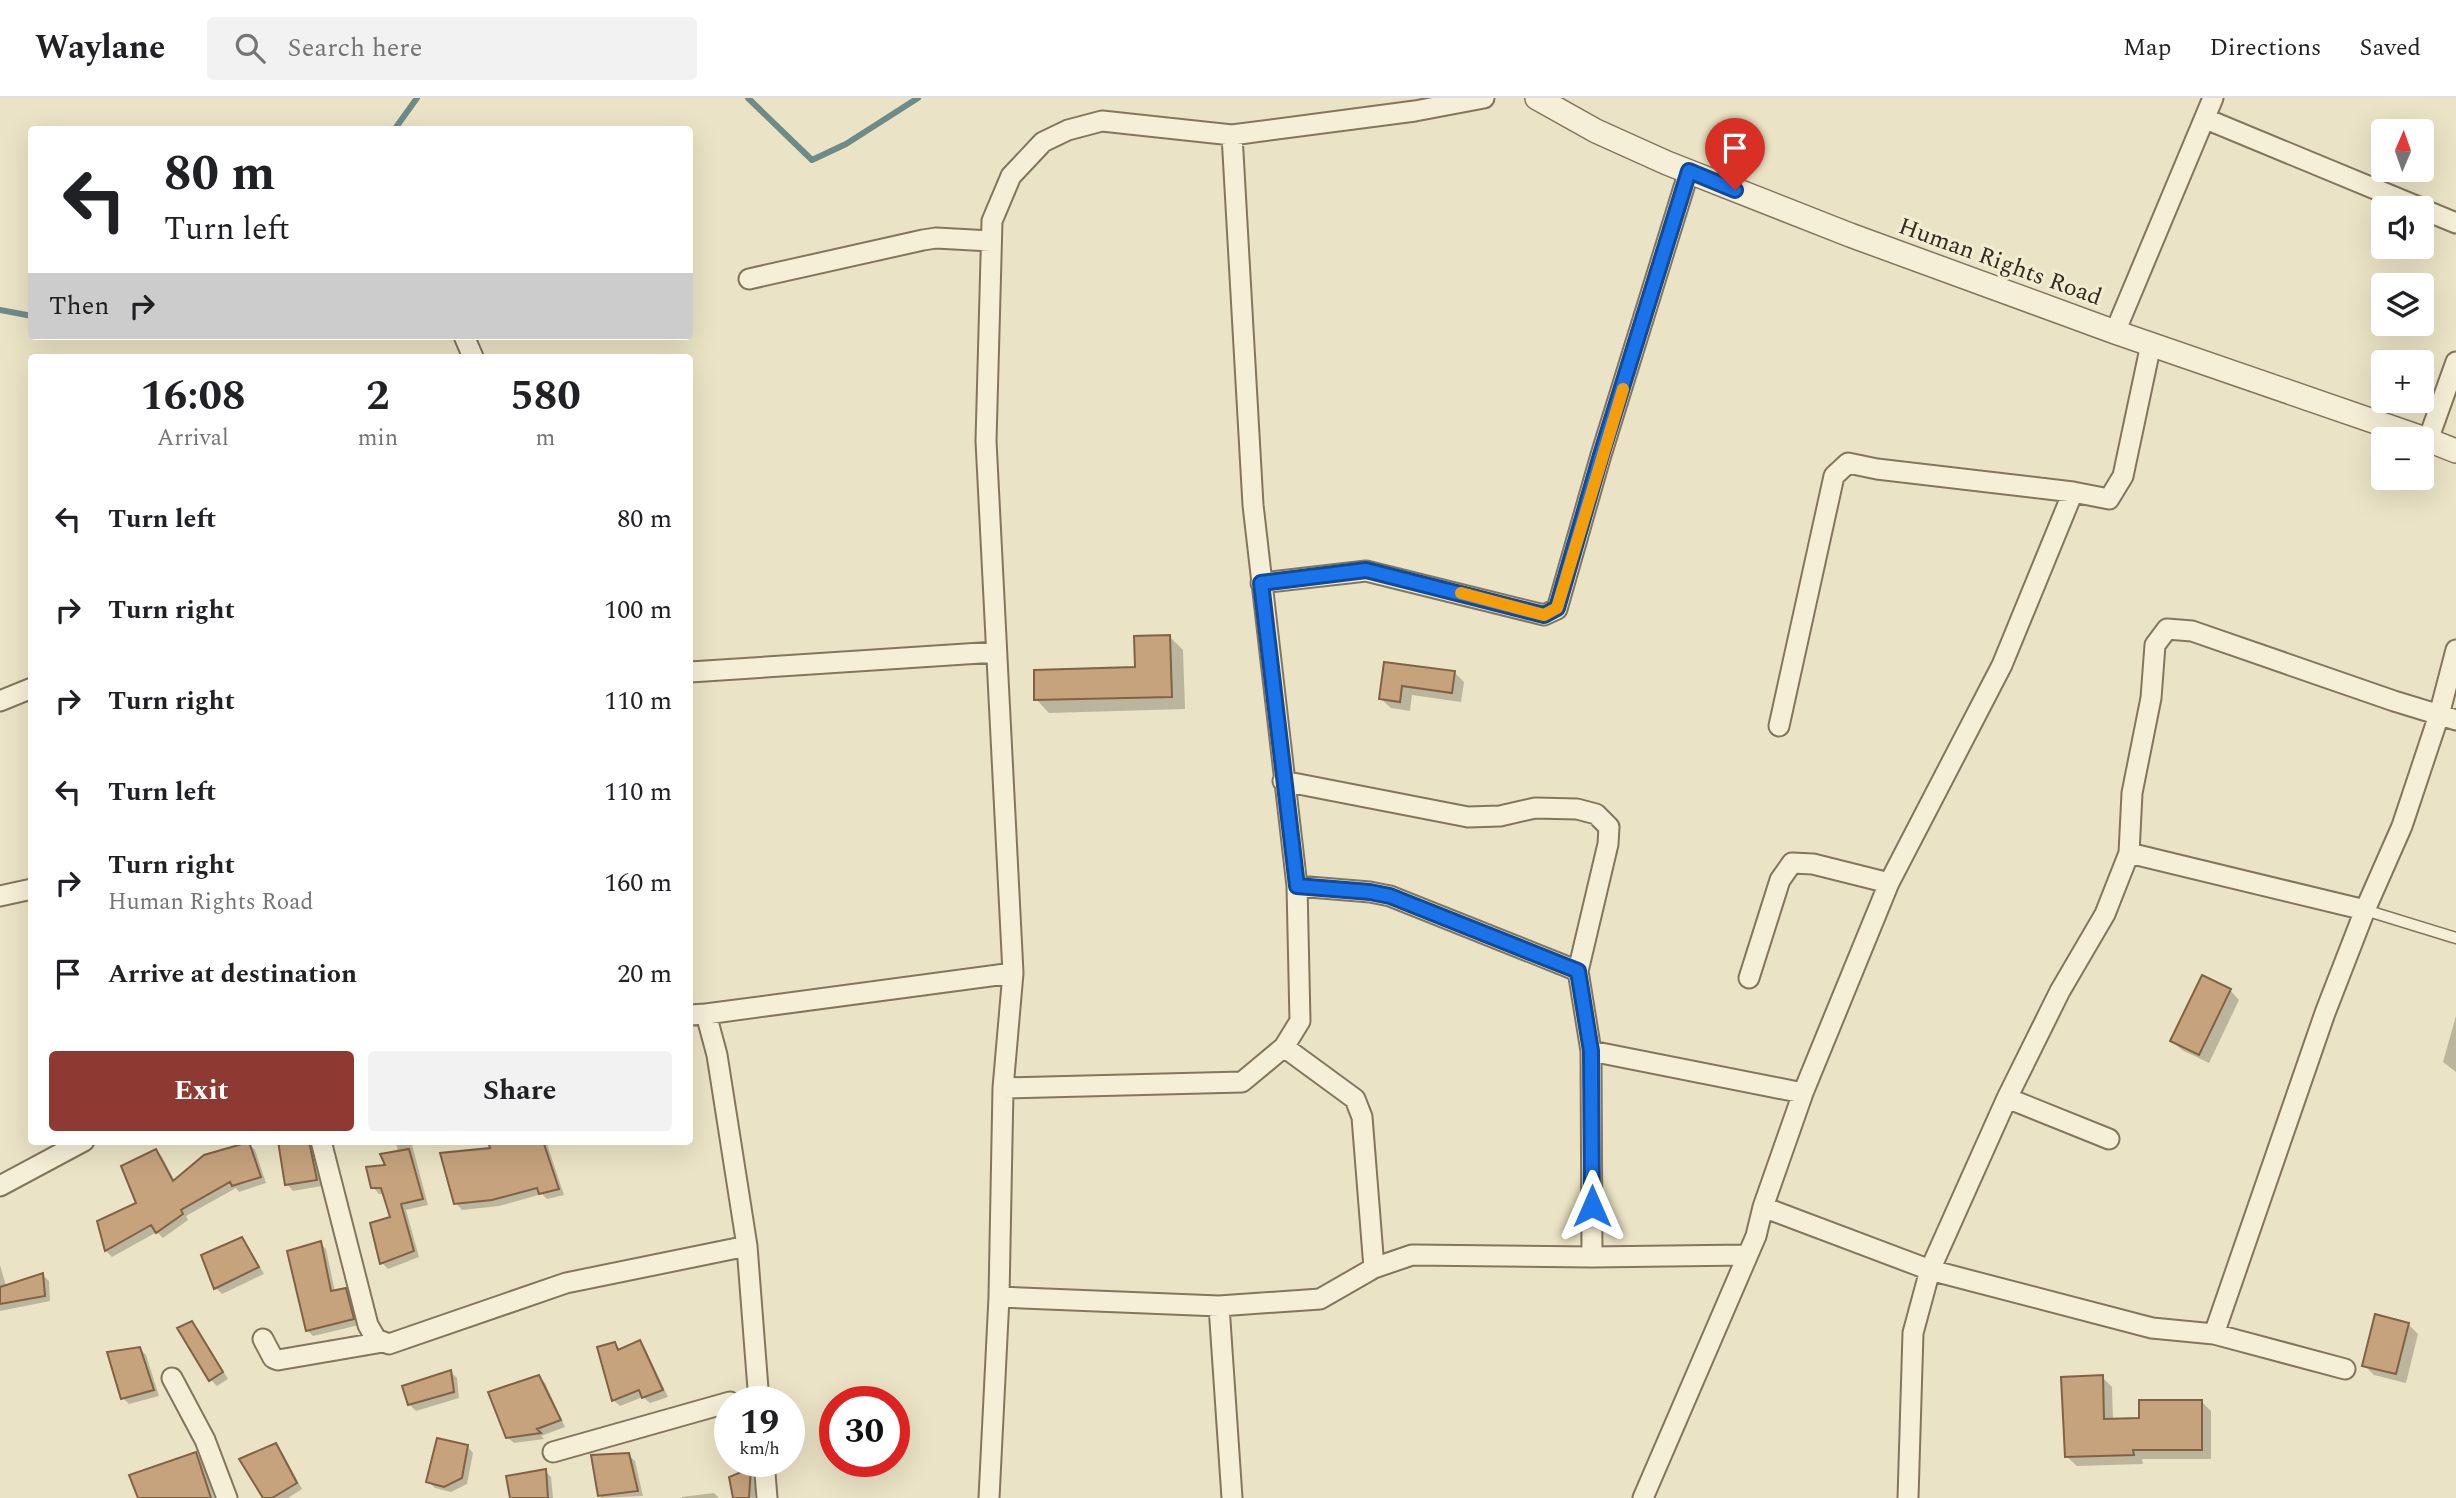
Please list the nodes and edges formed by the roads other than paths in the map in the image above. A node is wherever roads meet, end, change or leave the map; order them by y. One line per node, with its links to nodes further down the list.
1 (1484, 98): 5 (street)
2 (1537, 98): 6 (street, Human Rights Road)
3 (2213, 98): 4 (street)
4 (2206, 119): 7 (street); 12 (street)
5 (1232, 135): 10 (street); 20 (street)
6 (1689, 171): 12 (street, Human Rights Road); 20 (street)
7 (2390, 196)
8 (2434, 214): 9 (street)
9 (2456, 223)
10 (991, 242): 11 (street); 22 (street)
11 (748, 279)
12 (2115, 332): 13 (street, Human Rights Road)
13 (2151, 344): 15 (street, Human Rights Road); 19 (street)
14 (2456, 362): 16 (street)
15 (2390, 427)
16 (2433, 427)
17 (2434, 442): 18 (street, Human Rights Road)
18 (2456, 451)
19 (2073, 492): 27 (street); 30 (street)
20 (1261, 583): 28 (street)
21 (2456, 650): 26 (street)
22 (996, 652): 23 (street); 37 (street)
23 (693, 672)
24 (28, 690): 25 (street)
25 (0, 701)
26 (2448, 718): 29 (street); 34 (street)
27 (1779, 726)
28 (1283, 780): 31 (street); 36 (street)
29 (2129, 853): 34 (street); 44 (street)
30 (1889, 883): 38 (street); 43 (street)
31 (1297, 886): 36 (street); 40 (street)
32 (28, 890): 33 (street)
33 (0, 896)
34 (2365, 910): 35 (lane); 57 (street)
35 (2456, 938)
36 (1578, 971): 41 (street)
37 (1013, 972): 39 (street); 42 (street)
38 (1749, 978)
39 (698, 1015): 50 (street)
40 (1284, 1047): 42 (street); 53 (street)
41 (1591, 1051): 43 (street); 52 (street)
42 (1003, 1088): 55 (street)
43 (1803, 1093): 49 (street)
44 (2007, 1098): 45 (street); 54 (street)
45 (2109, 1139)
46 (77, 1145): 48 (street)
47 (322, 1145): 59 (street)
48 (0, 1186)
49 (1763, 1207): 51 (street); 54 (street)
50 (747, 1246): 59 (street); 62 (street)
51 (1746, 1255): 52 (street); 70 (street)
52 (1592, 1257): 53 (street)
53 (1374, 1268): 56 (street)
54 (1930, 1270): 57 (street); 71 (street)
55 (999, 1297): 56 (street); 68 (street)
56 (1219, 1306): 69 (street)
57 (2214, 1334): 60 (street)
58 (263, 1339): 59 (street)
59 (383, 1342)
60 (2345, 1369)
61 (172, 1378): 66 (street)
62 (757, 1386)
63 (714, 1407): 64 (street)
64 (553, 1452)
65 (765, 1477): 67 (street)
66 (227, 1498)
67 (767, 1498)
68 (989, 1498)
69 (1232, 1498)
70 (1643, 1498)
71 (1908, 1498)

